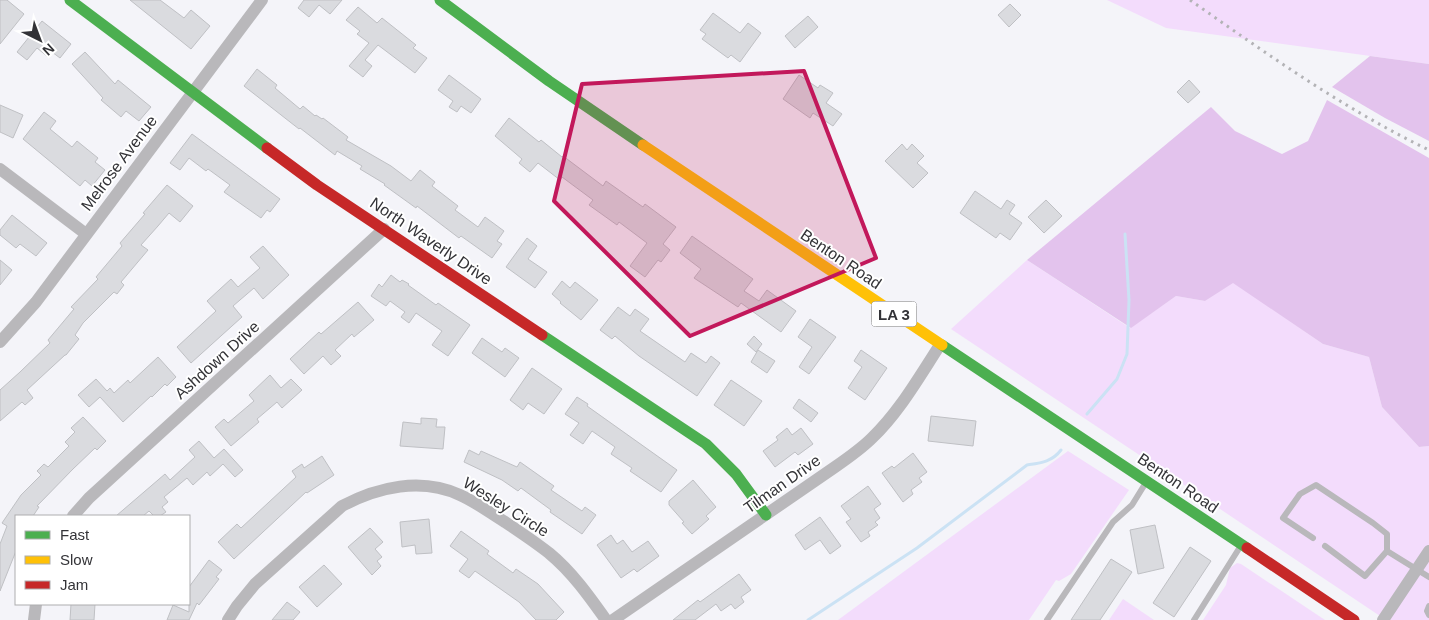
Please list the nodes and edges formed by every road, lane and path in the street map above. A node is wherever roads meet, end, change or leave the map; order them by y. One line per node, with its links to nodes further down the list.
1 (70, 0): 4 (main road, North Waverly Drive)
2 (262, 0): 4 (street, Melrose Avenue)
3 (440, 0): 9 (main road, Benton Road / LA 3)
4 (193, 92): 6 (main road, North Waverly Drive); 7 (street, Melrose Avenue)
5 (0, 169): 7 (street)
6 (384, 229): 11 (street, Ashdown Drive); 12 (main road, North Waverly Drive)
7 (86, 234): 8 (street, Melrose Avenue)
8 (0, 342)
9 (940, 345): 10 (main road, Benton Road / LA 3); 12 (street, Tilman Drive)
10 (1147, 481): 14 (main road, Benton Road / LA 3); 27 (lane)
11 (74, 515)
12 (766, 515): 26 (street, Tilman Drive)
13 (1313, 538): 16 (lane)
14 (1241, 544): 28 (lane); 29 (main road, Benton Road / LA 3)
15 (1325, 546): 16 (lane)
16 (1387, 551): 18 (lane)
17 (1429, 551): 18 (street)
18 (1417, 569): 19 (lane); 30 (street)
19 (1429, 577)
20 (36, 605): 23 (street)
21 (1429, 606): 22 (lane)
22 (1429, 615)
23 (34, 620)
24 (228, 620): 25 (street, Wesley Circle)
25 (606, 620)
26 (613, 620)
27 (1047, 620)
28 (1194, 620)
29 (1354, 620)
30 (1383, 620)

